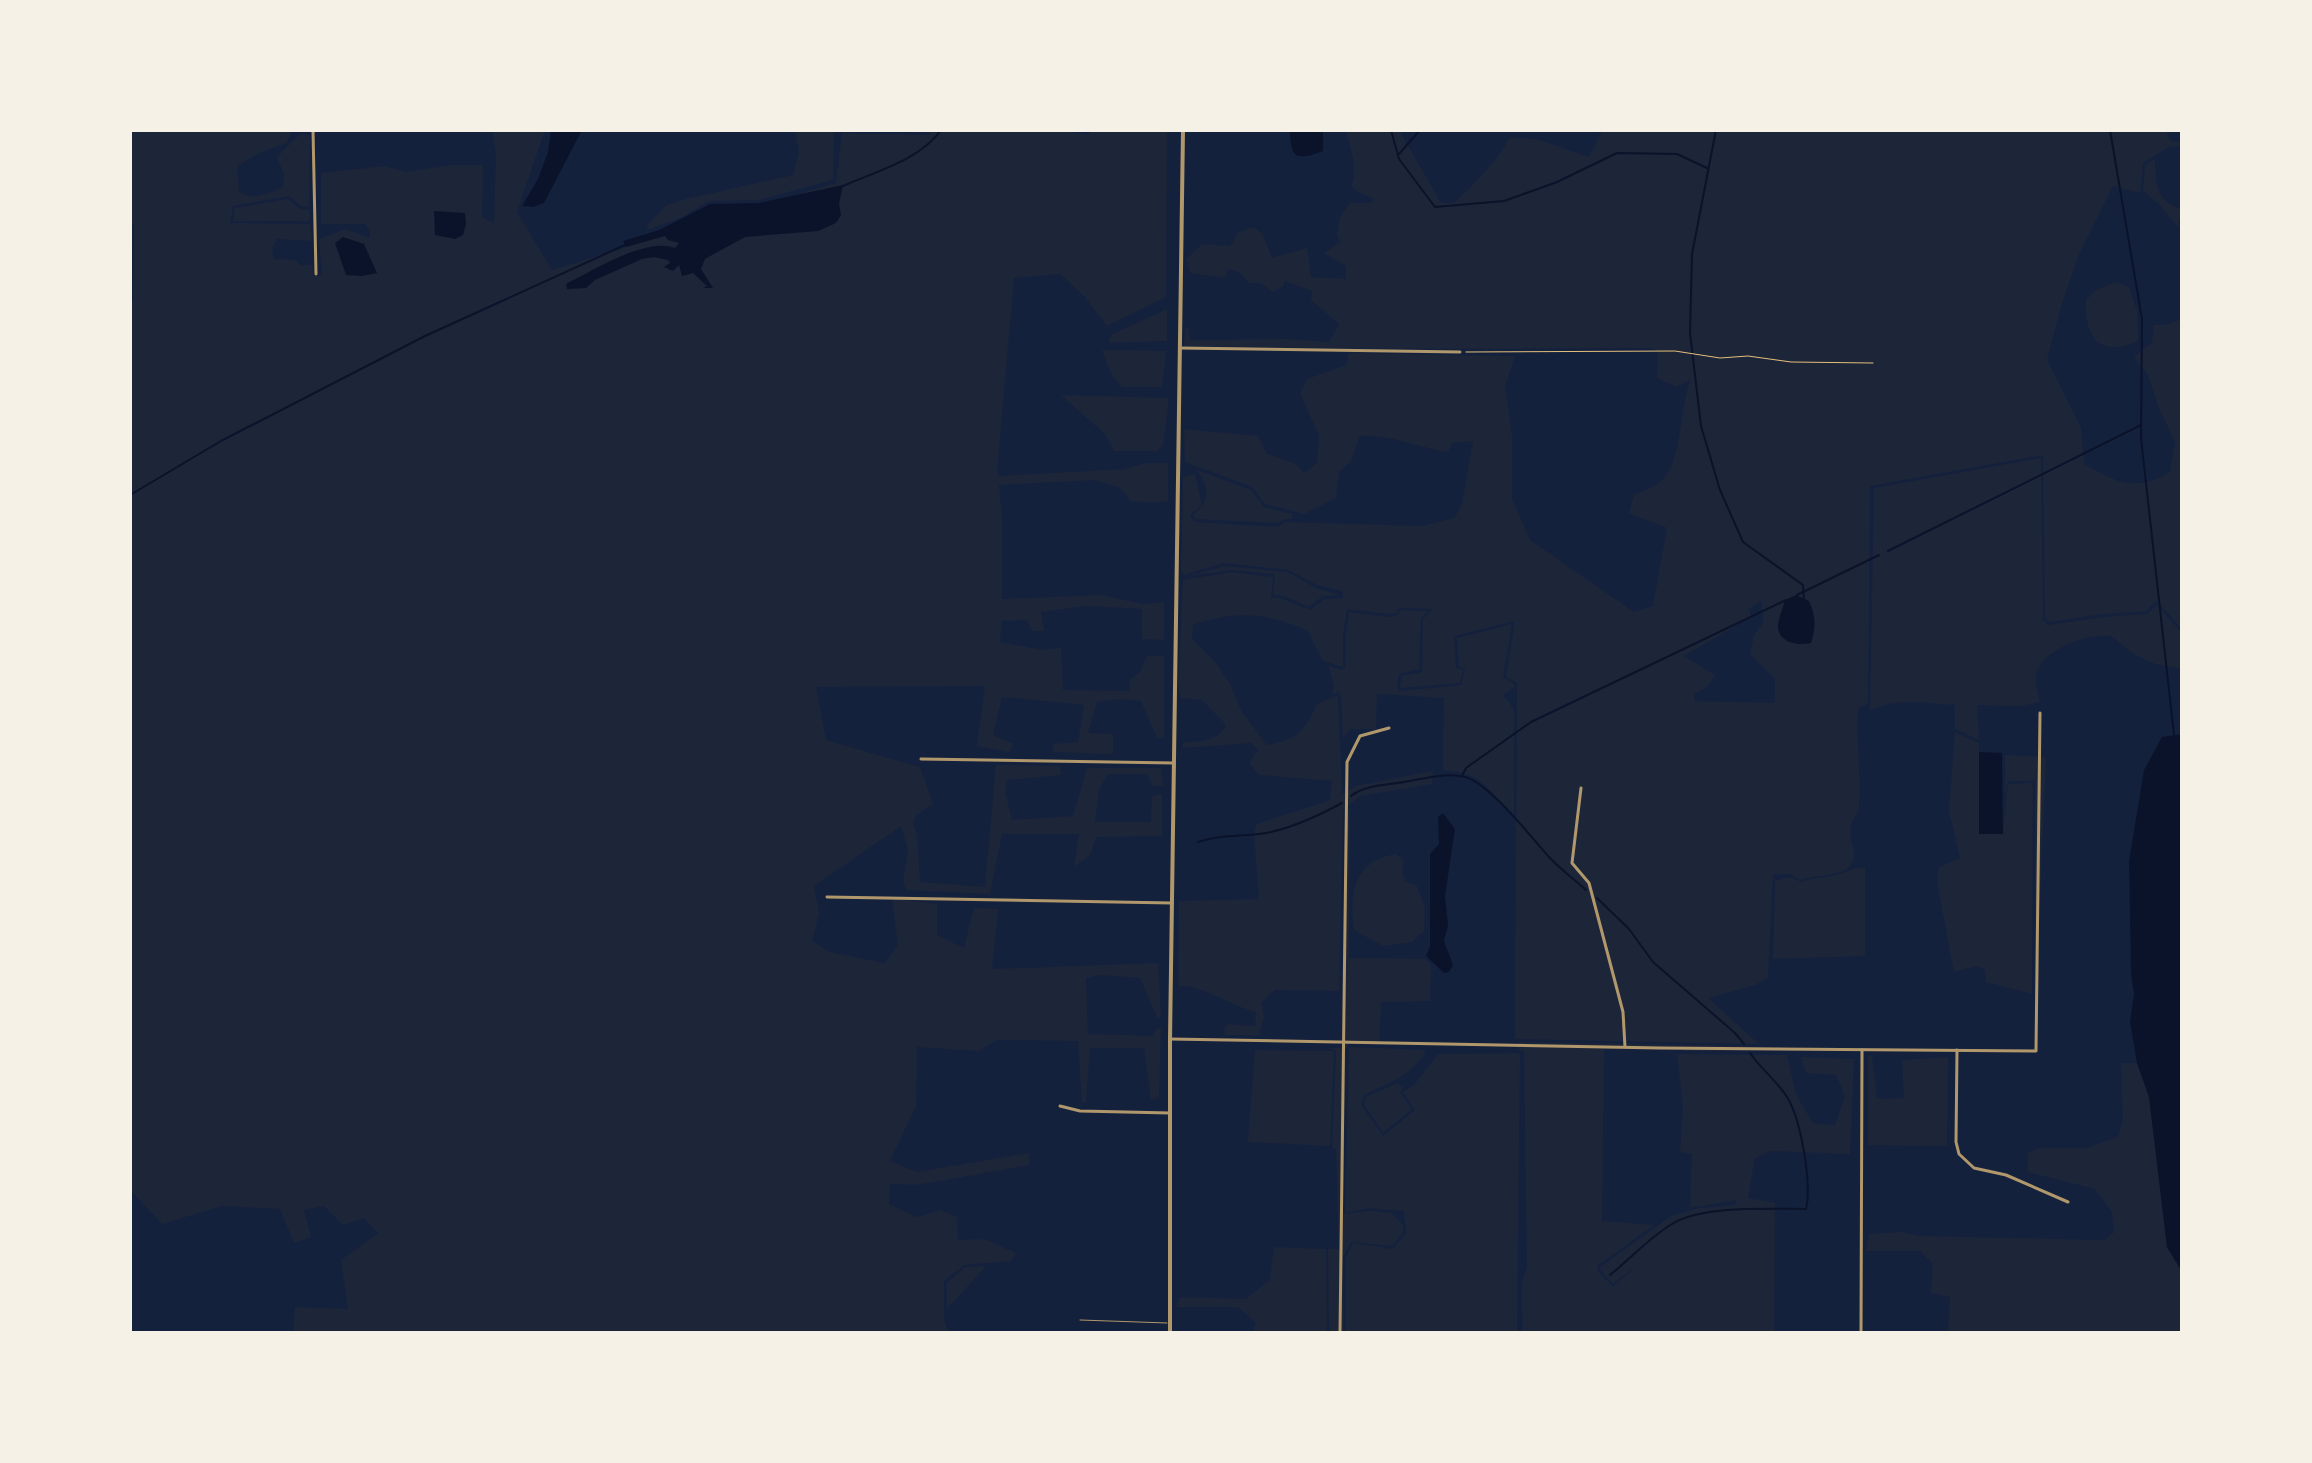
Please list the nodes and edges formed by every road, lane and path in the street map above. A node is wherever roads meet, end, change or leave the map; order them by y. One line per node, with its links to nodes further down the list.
1 (313, 130): 3 (street)
2 (1183, 130): 4 (street)
3 (316, 274)
4 (1180, 348): 5 (street); 10 (street)
5 (1460, 352): 6 (path)
6 (1873, 363)
7 (2040, 713): 18 (street)
8 (1389, 728): 15 (street)
9 (921, 759): 10 (street)
10 (1174, 763): 13 (street)
11 (1581, 788): 16 (street)
12 (827, 897): 13 (street)
13 (1172, 903): 14 (street)
14 (1170, 1039): 15 (street); 20 (street)
15 (1343, 1043): 16 (street); 25 (street)
16 (1625, 1047): 17 (street)
17 (1862, 1050): 18 (street); 26 (street)
18 (1957, 1050): 21 (street)
19 (1060, 1106): 20 (street)
20 (1170, 1113): 23 (street)
21 (2068, 1202)
22 (1080, 1320): 23 (lane)
23 (1170, 1323): 24 (street)
24 (1170, 1333)
25 (1340, 1333)
26 (1861, 1333)

